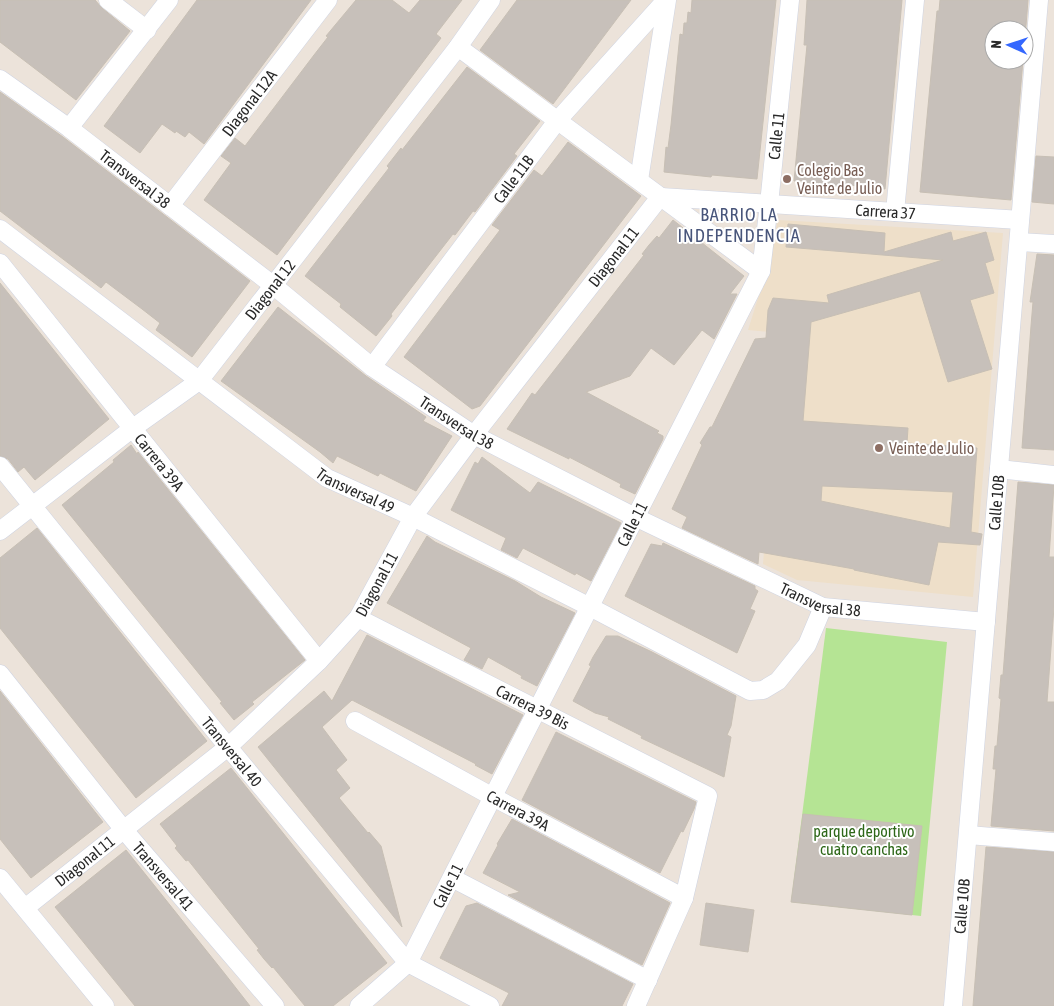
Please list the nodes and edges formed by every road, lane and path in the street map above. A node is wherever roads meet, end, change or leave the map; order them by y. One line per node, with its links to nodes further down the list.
1 (108, 0): 9 (street)
2 (169, 0): 9 (street)
3 (328, 0): 17 (street, Diagonal 12A)
4 (491, 0): 10 (street, Diagonal 12)
5 (666, 0): 12 (street, Calle 11B); 14 (street)
6 (790, 0): 16 (street, Calle 11)
7 (915, 0): 18 (street)
8 (1039, 0): 19 (street, Calle 10B)
9 (147, 30): 13 (street)
10 (458, 47): 12 (street); 25 (street, Diagonal 12)
11 (0, 78): 13 (street, Transversal 38)
12 (557, 120): 14 (street); 26 (street, Calle 11B)
13 (70, 128): 17 (street, Transversal 38)
14 (639, 180): 15 (street)
15 (660, 197): 16 (street, Carrera 37); 24 (street); 29 (street, Diagonal 11)
16 (769, 204): 18 (street, Carrera 37); 24 (street, Calle 11)
17 (170, 206): 25 (street, Transversal 38)
18 (895, 212): 19 (street, Carrera 37)
19 (1020, 220): 21 (street, Calle 10B)
20 (0, 229): 27 (street, Transversal 49)
21 (1019, 242): 22 (street); 31 (street, Calle 10B)
22 (1054, 244)
23 (0, 263): 28 (street, Carrera 39A)
24 (761, 271): 35 (street, Calle 11)
25 (274, 286): 26 (street, Transversal 38); 27 (street, Diagonal 12)
26 (372, 367): 29 (street, Transversal 38)
27 (199, 381): 28 (street, Diagonal 12); 34 (street, Transversal 49)
28 (132, 428): 33 (street, Diagonal 12); 41 (street, Carrera 39A)
29 (474, 435): 34 (street, Diagonal 11); 35 (street, Transversal 38)
30 (0, 466): 33 (street, Transversal 40)
31 (999, 470): 32 (street); 40 (street, Calle 10B)
32 (1054, 474)
33 (31, 506): 36 (street, Diagonal 12); 45 (street, Transversal 40)
34 (413, 517): 37 (street, Transversal 49); 39 (street, Diagonal 11)
35 (635, 517): 37 (street, Calle 11); 38 (street, Transversal 38)
36 (0, 531)
37 (590, 607): 38 (street, Transversal 49); 43 (street, Calle 11)
38 (824, 607): 40 (street, Transversal 38)
39 (358, 618): 41 (street, Diagonal 11); 43 (street, Carrera 39 Bis)
40 (986, 622): 48 (street, Calle 10B)
41 (319, 661): 45 (street, Diagonal 11)
42 (0, 674): 47 (street, Transversal 41)
43 (538, 709): 46 (street, Calle 11); 52 (street, Carrera 39 Bis)
44 (355, 721): 46 (street, Carrera 39A)
45 (228, 747): 47 (street, Diagonal 11); 54 (street, Transversal 40)
46 (493, 797): 51 (street, Calle 11); 52 (street, Carrera 39A)
47 (124, 830): 53 (street, Diagonal 11); 57 (street, Transversal 41)
48 (968, 835): 49 (street); 61 (street, Calle 10B)
49 (1054, 842)
50 (0, 878): 53 (street)
51 (452, 878): 54 (street, Calle 11); 55 (street)
52 (684, 898): 55 (street)
53 (25, 908): 56 (street)
54 (408, 963): 58 (street, Calle 11); 59 (street, Transversal 40)
55 (648, 980): 60 (street)
56 (105, 1006)
57 (275, 1006)
58 (359, 1006)
59 (490, 1006)
60 (636, 1006)
61 (953, 1006)

